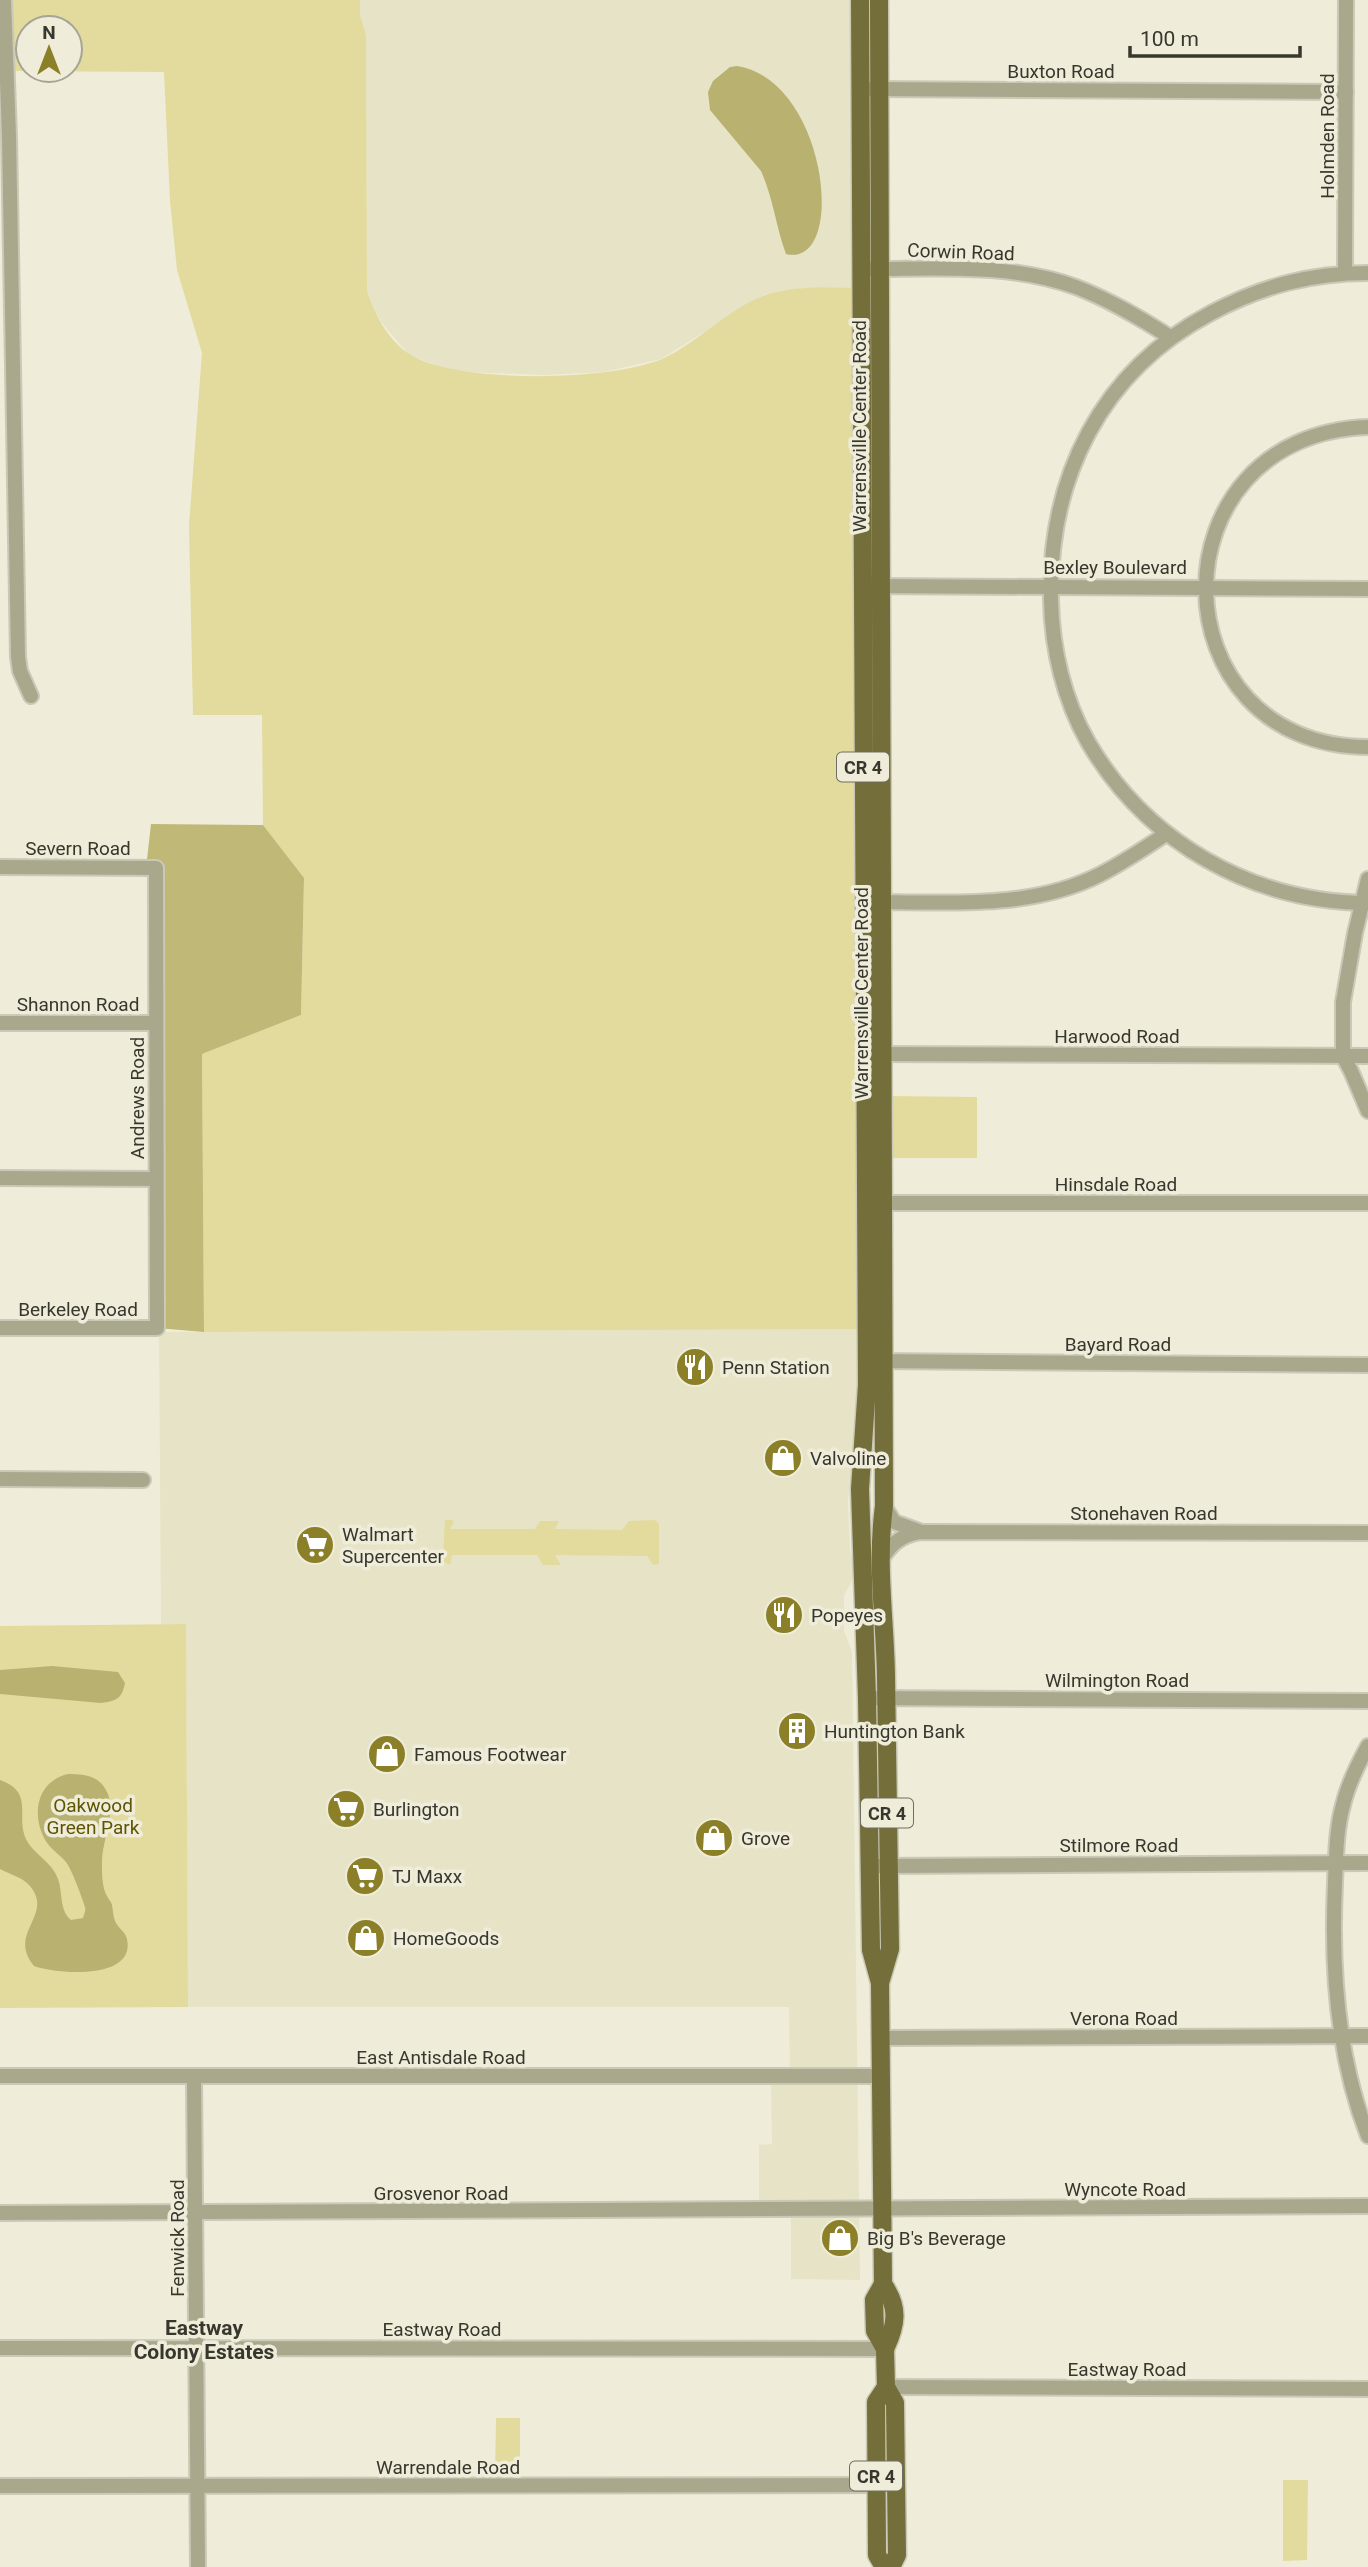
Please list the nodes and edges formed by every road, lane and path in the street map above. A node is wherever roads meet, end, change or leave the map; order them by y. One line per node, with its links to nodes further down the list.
1 (4, 0): 18 (street)
2 (860, 0): 5 (main road, Warrensville Center Road / CR 4)
3 (878, 0): 6 (main road, Warrensville Center Road / CR 4)
4 (1346, 0): 7 (street, Holmden Road)
5 (860, 89): 6 (street, Buxton Road); 8 (main road, Warrensville Center Road / CR 4)
6 (879, 89): 7 (street, Buxton Road); 8 (main road, Warrensville Center Road / CR 4)
7 (1346, 92): 9 (street, Holmden Road)
8 (871, 269): 11 (street, Corwin Road); 13 (main road, Warrensville Center Road / CR 4); 14 (main road, Warrensville Center Road / CR 4)
9 (1345, 273): 10 (street); 11 (street)
10 (1368, 273)
11 (1170, 337): 16 (street)
12 (1368, 427): 15 (street)
13 (862, 585): 14 (street, Bexley Boulevard); 24 (main road, Warrensville Center Road / CR 4)
14 (881, 586): 16 (street, Bexley Boulevard); 24 (main road, Warrensville Center Road / CR 4)
15 (1204, 586): 16 (street, Bexley Boulevard); 17 (street, Bexley Boulevard); 19 (street)
16 (1050, 587): 20 (street)
17 (1368, 589)
18 (31, 696)
19 (1368, 747)
20 (1166, 834): 24 (street); 25 (street)
21 (0, 867): 22 (street, Severn Road)
22 (156, 867): 27 (street, Andrews Road)
23 (1368, 879): 25 (street)
24 (873, 902): 28 (main road, Warrensville Center Road / CR 4)
25 (1365, 903): 29 (street)
26 (0, 1023): 27 (street, Shannon Road)
27 (156, 1023): 33 (street, Andrews Road)
28 (873, 1054): 29 (street, Harwood Road); 34 (main road, Warrensville Center Road / CR 4); 35 (main road, Warrensville Center Road / CR 4)
29 (1343, 1056): 30 (street, Harwood Road); 31 (street)
30 (1368, 1056)
31 (1368, 1111)
32 (0, 1178): 33 (street)
33 (156, 1179): 38 (street, Andrews Road)
34 (864, 1202): 35 (street, Hinsdale Road); 39 (main road, Warrensville Center Road / CR 4)
35 (883, 1203): 36 (street, Hinsdale Road); 39 (main road, Warrensville Center Road / CR 4)
36 (1368, 1203)
37 (0, 1328): 38 (street, Berkeley Road)
38 (157, 1328)
39 (876, 1361): 40 (street, Bayard Road); 43 (main road, Warrensville Center Road / CR 4); 47 (main road, Warrensville Center Road / CR 4)
40 (1368, 1365)
41 (0, 1479): 42 (street)
42 (143, 1480)
43 (884, 1506): 44 (street, Stonehaven Road); 46 (main road, Warrensville Center Road / CR 4)
44 (920, 1532): 45 (street, Stonehaven Road); 46 (street, Stonehaven Road)
45 (1368, 1533)
46 (879, 1563): 48 (main road, Warrensville Center Road / CR 4)
47 (867, 1698): 48 (street, Wilmington Road); 53 (main road, Warrensville Center Road / CR 4)
48 (886, 1698): 49 (street, Wilmington Road); 53 (main road, Warrensville Center Road / CR 4)
49 (1368, 1701)
50 (1368, 1746): 51 (street)
51 (1336, 1863): 52 (street, Stilmore Road); 53 (street, Stilmore Road); 54 (street)
52 (1368, 1863)
53 (879, 1866): 56 (main road, Warrensville Center Road / CR 4)
54 (1342, 2036): 55 (street, Verona Road); 56 (street, Verona Road); 60 (street)
55 (1368, 2036)
56 (881, 2038): 59 (main road, Warrensville Center Road / CR 4)
57 (0, 2076): 58 (street, East Antisdale Road)
58 (194, 2076): 59 (street, East Antisdale Road); 64 (street, Fenwick Road)
59 (882, 2076): 62 (main road, Warrensville Center Road / CR 4)
60 (1368, 2136)
61 (1368, 2206): 62 (street, Wyncote Road)
62 (882, 2210): 64 (street, Grosvenor Road); 67 (main road, Warrensville Center Road / CR 4)
63 (0, 2213): 64 (street, Grosvenor Road)
64 (197, 2213): 66 (street, Fenwick Road)
65 (0, 2348): 66 (street, Eastway Road)
66 (197, 2348): 67 (street, Eastway Road); 73 (street, Fenwick Road)
67 (885, 2348): 68 (main road, Warrensville Center Road / CR 4)
68 (886, 2387): 69 (street, Eastway Road); 70 (main road, Warrensville Center Road / CR 4); 71 (main road, Warrensville Center Road / CR 4)
69 (1368, 2389)
70 (876, 2485): 71 (street, Warrendale Road); 73 (street, Warrendale Road); 75 (main road, Warrensville Center Road / CR 4)
71 (896, 2485): 76 (main road, Warrensville Center Road / CR 4)
72 (0, 2486): 73 (street, Warrendale Road)
73 (198, 2486): 74 (street, Fenwick Road)
74 (198, 2567)
75 (884, 2567)
76 (891, 2567)

